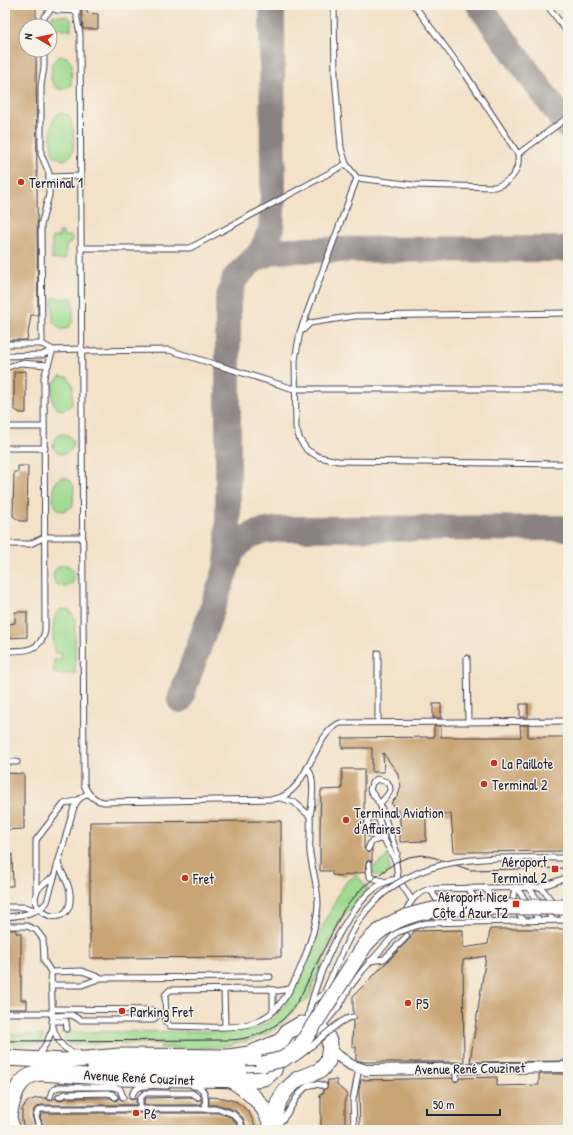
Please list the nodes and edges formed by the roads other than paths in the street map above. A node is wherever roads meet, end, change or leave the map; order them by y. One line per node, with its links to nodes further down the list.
1 (77, 5): 6 (lane)
2 (334, 5): 12 (lane)
3 (414, 5): 11 (lane)
4 (547, 5): 8 (lane)
5 (50, 6): 6 (lane); 7 (lane)
6 (77, 11): 13 (lane)
7 (44, 18)
8 (568, 33)
9 (44, 58): 14 (lane)
10 (568, 117): 11 (lane)
11 (518, 154): 15 (lane)
12 (346, 164): 15 (lane); 16 (lane)
13 (81, 176): 14 (lane); 16 (lane)
14 (49, 177): 20 (lane)
15 (357, 178): 18 (lane)
16 (81, 248): 22 (lane)
17 (568, 313): 18 (lane)
18 (300, 332): 27 (lane)
19 (5, 344): 20 (lane)
20 (42, 344): 21 (lane)
21 (53, 350): 22 (lane); 23 (lane); 24 (lane)
22 (82, 350): 27 (lane); 34 (lane)
23 (5, 356)
24 (48, 365): 25 (lane); 29 (lane)
25 (5, 368)
26 (568, 389): 27 (lane)
27 (294, 390): 32 (lane)
28 (5, 427): 29 (lane)
29 (44, 427): 31 (lane)
30 (5, 448): 31 (lane)
31 (44, 448): 33 (lane)
32 (568, 464)
33 (45, 537): 34 (lane); 35 (lane); 36 (lane)
34 (82, 537): 45 (lane)
35 (5, 544)
36 (5, 651)
37 (378, 652): 40 (lane)
38 (467, 658): 41 (lane)
39 (568, 721): 41 (lane)
40 (378, 722): 41 (lane); 44 (lane)
41 (468, 722)
42 (5, 762): 43 (lane)
43 (17, 762)
44 (307, 768): 46 (lane); 49 (lane)
45 (88, 793): 46 (lane); 47 (lane)
46 (280, 798): 49 (lane)
47 (78, 800): 53 (lane); 65 (lane)
48 (380, 804): 48 (lane); 52 (lane)
49 (310, 816): 85 (lane)
50 (368, 849): 52 (lane)
51 (568, 858): 88 (lane, bridge)
52 (396, 862): 57 (lane)
53 (58, 864): 55 (lane); 68 (lane)
54 (368, 864): 58 (lane)
55 (54, 877): 65 (lane); 68 (lane)
56 (568, 877): 61 (lane)
57 (398, 879): 58 (lane); 66 (lane)
58 (386, 882): 88 (lane)
59 (515, 887): 60 (lane); 63 (lane); 71 (lane); 74 (lane)
60 (528, 887): 61 (lane); 72 (lane)
61 (541, 887): 69 (lane)
62 (468, 888): 63 (lane); 64 (lane); 76 (lane)
63 (485, 888): 73 (lane)
64 (430, 889): 66 (lane); 75 (lane)
65 (36, 894): 68 (lane)
66 (412, 900): 78 (lane)
67 (5, 907): 68 (lane)
68 (37, 910): 70 (lane)
69 (567, 916): 72 (lane); 93 (street, bridge)
70 (5, 917)
71 (539, 920): 72 (lane); 74 (lane)
72 (553, 920)
73 (507, 921): 74 (lane); 76 (lane)
74 (524, 921)
75 (451, 922): 76 (lane); 78 (lane)
76 (490, 922)
77 (5, 926): 81 (lane)
78 (396, 933): 80 (lane)
79 (407, 936): 80 (lane)
80 (370, 961): 93 (lane)
81 (51, 972): 83 (lane); 84 (lane)
82 (270, 977): 83 (lane)
83 (101, 978): 84 (lane)
84 (52, 985): 91 (lane)
85 (289, 989): 87 (lane); 89 (lane)
86 (224, 990): 87 (lane); 94 (lane); 94 (lane)
87 (273, 990): 89 (lane)
88 (313, 1001): 93 (lane)
89 (273, 1011): 94 (lane)
90 (5, 1013): 91 (lane)
91 (52, 1015): 91 (lane); 95 (lane); 96 (lane)
92 (353, 1017): 104 (lane, bridge)
93 (314, 1024): 97 (street, bridge); 98 (street)
94 (225, 1026)
95 (53, 1028): 100 (lane); 101 (lane)
96 (67, 1029)
97 (292, 1046): 101 (street, Avenue René Couzinet); 104 (street, bridge); 105 (street, Avenue René Couzinet)
98 (331, 1051): 103 (street, Avenue René Couzinet); 118 (street)
99 (5, 1058): 100 (street, Avenue René Couzinet)
100 (35, 1060): 101 (street, Avenue René Couzinet)
101 (121, 1061): 104 (street)
102 (568, 1067): 103 (street, Avenue René Couzinet)
103 (359, 1068): 121 (lane)
104 (246, 1069)
105 (233, 1081): 117 (street, Avenue René Couzinet); 118 (street)
106 (171, 1086): 109 (lane)
107 (186, 1086): 116 (lane)
108 (324, 1086): 118 (lane)
109 (132, 1096)
110 (50, 1097): 113 (lane)
111 (59, 1097): 112 (lane)
112 (115, 1097)
113 (123, 1097)
114 (198, 1097): 115 (lane)
115 (140, 1109): 116 (lane); 119 (lane)
116 (205, 1109): 120 (lane)
117 (9, 1117)
118 (272, 1129)
119 (41, 1130)
120 (243, 1130)
121 (354, 1130)

